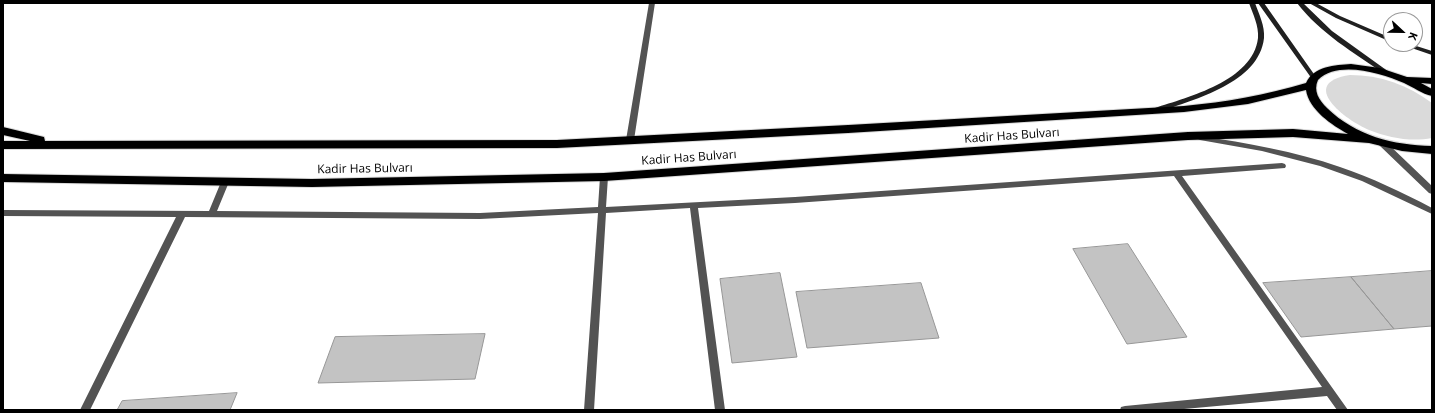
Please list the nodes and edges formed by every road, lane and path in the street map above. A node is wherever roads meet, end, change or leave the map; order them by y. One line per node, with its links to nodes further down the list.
1 (652, 3): 15 (street)
2 (1252, 3): 12 (main road)
3 (1261, 3): 9 (main road)
4 (1300, 3): 7 (main road)
5 (1312, 3): 6 (main road)
6 (1383, 37)
7 (1387, 73): 8 (highway, Kadir Has Bulvarı); 9 (highway, Kadir Has Bulvarı)
8 (1403, 78): 10 (highway); 11 (highway)
9 (1312, 81): 12 (highway, Kadir Has Bulvarı); 16 (highway)
10 (1432, 81)
11 (1432, 93)
12 (1157, 110): 15 (highway, Kadir Has Bulvarı)
13 (3, 131): 18 (highway)
14 (1188, 136): 16 (highway, Kadir Has Bulvarı); 22 (highway, Kadir Has Bulvarı); 30 (street)
15 (630, 140): 18 (highway, Kadir Has Bulvarı)
16 (1378, 142): 19 (highway); 27 (street)
17 (3, 145): 18 (highway, Kadir Has Bulvarı)
18 (85, 145)
19 (1432, 150)
20 (1282, 166): 21 (street)
21 (1177, 174): 28 (street); 34 (street)
22 (604, 177): 26 (highway, Kadir Has Bulvarı); 29 (street)
23 (3, 178): 24 (highway, Kadir Has Bulvarı)
24 (26, 179): 25 (highway); 26 (highway, Kadir Has Bulvarı)
25 (3, 182)
26 (225, 182): 33 (street)
27 (1432, 191)
28 (694, 205): 29 (street); 37 (street)
29 (602, 210): 33 (street); 36 (street)
30 (1432, 211)
31 (3, 213): 32 (street)
32 (182, 214): 33 (street); 35 (street)
33 (211, 215)
34 (1330, 391): 38 (street); 39 (street)
35 (85, 410)
36 (589, 410)
37 (720, 410)
38 (1125, 410)
39 (1343, 410)

